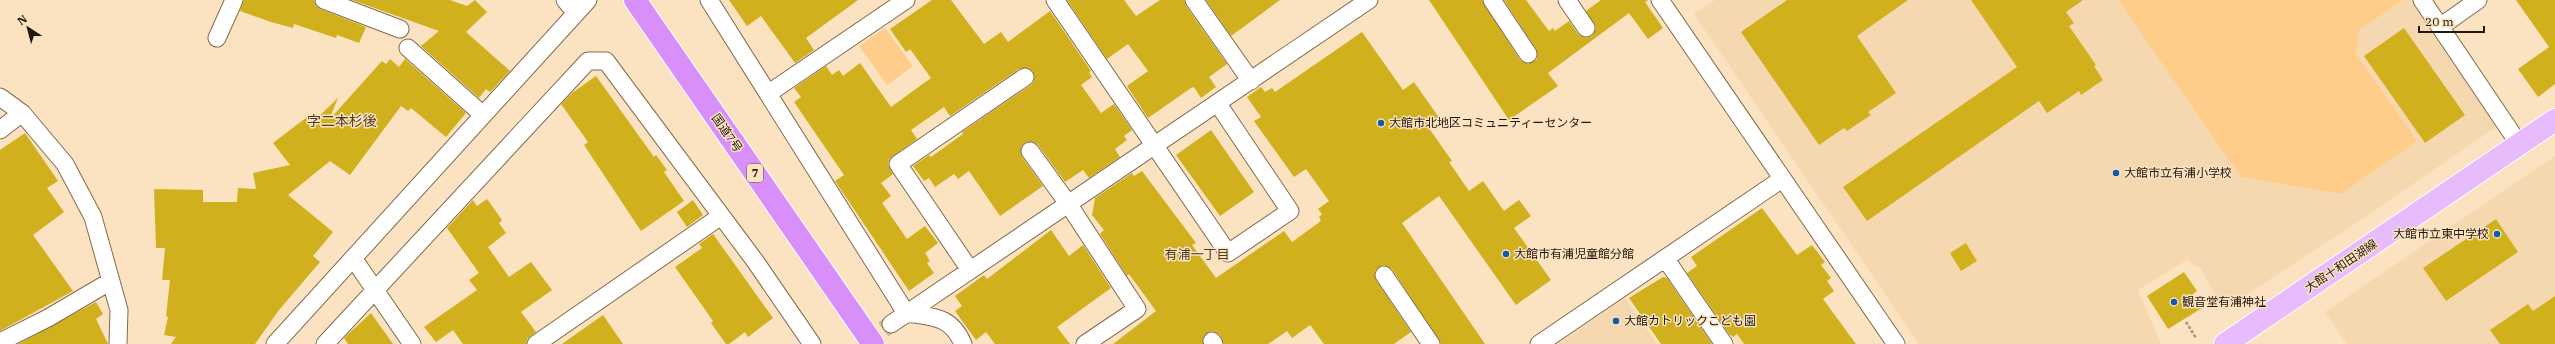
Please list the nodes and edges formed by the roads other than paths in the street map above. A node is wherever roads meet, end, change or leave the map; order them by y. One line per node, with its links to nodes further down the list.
1 (234, 0): 21 (street)
2 (324, 0): 20 (street)
3 (564, 0): 17 (street)
4 (588, 0): 17 (street)
5 (709, 0): 26 (street)
6 (906, 0): 26 (street)
7 (1055, 0): 34 (street)
8 (1194, 0): 25 (street)
9 (1369, 0): 16 (street)
10 (1492, 0): 23 (street)
11 (1567, 0): 19 (street)
12 (1660, 0): 36 (street)
13 (2422, 0): 18 (street)
14 (2478, 0): 18 (street)
15 (636, 1): 54 (highway, 国道7号 / 7)
16 (1347, 6): 25 (street)
17 (576, 13): 30 (street)
18 (2440, 27): 33 (street)
19 (1586, 28)
20 (400, 29)
21 (217, 38)
22 (408, 48): 30 (street)
23 (1528, 54)
24 (1025, 77): 41 (street)
25 (1251, 81): 28 (street)
26 (769, 93): 45 (street)
27 (0, 97): 29 (street)
28 (1218, 104): 34 (street); 34 (street)
29 (22, 113): 32 (street); 43 (street)
30 (483, 115): 39 (street)
31 (2555, 120): 33 (main road, 大館十和田湖線)
32 (0, 130)
33 (2519, 144): 61 (main road, 大館十和田湖線)
34 (1154, 146): 37 (street)
35 (1030, 151): 37 (street)
36 (1782, 179): 40 (street); 60 (street)
37 (1069, 205): 41 (street); 56 (street)
38 (720, 216): 44 (street); 52 (street); 53 (street)
39 (353, 258): 44 (street); 49 (street)
40 (1665, 258): 58 (street); 59 (street)
41 (970, 270): 45 (street)
42 (1384, 275): 57 (street)
43 (111, 281): 47 (street); 48 (street)
44 (375, 290): 50 (street); 51 (street)
45 (906, 313): 46 (street); 55 (street)
46 (891, 324)
47 (0, 342)
48 (118, 344)
49 (275, 344)
50 (325, 344)
51 (412, 344)
52 (536, 344)
53 (812, 344)
54 (873, 344)
55 (963, 344)
56 (1085, 344)
57 (1431, 344)
58 (1539, 344)
59 (1724, 344)
60 (1896, 344)
61 (2226, 344)

